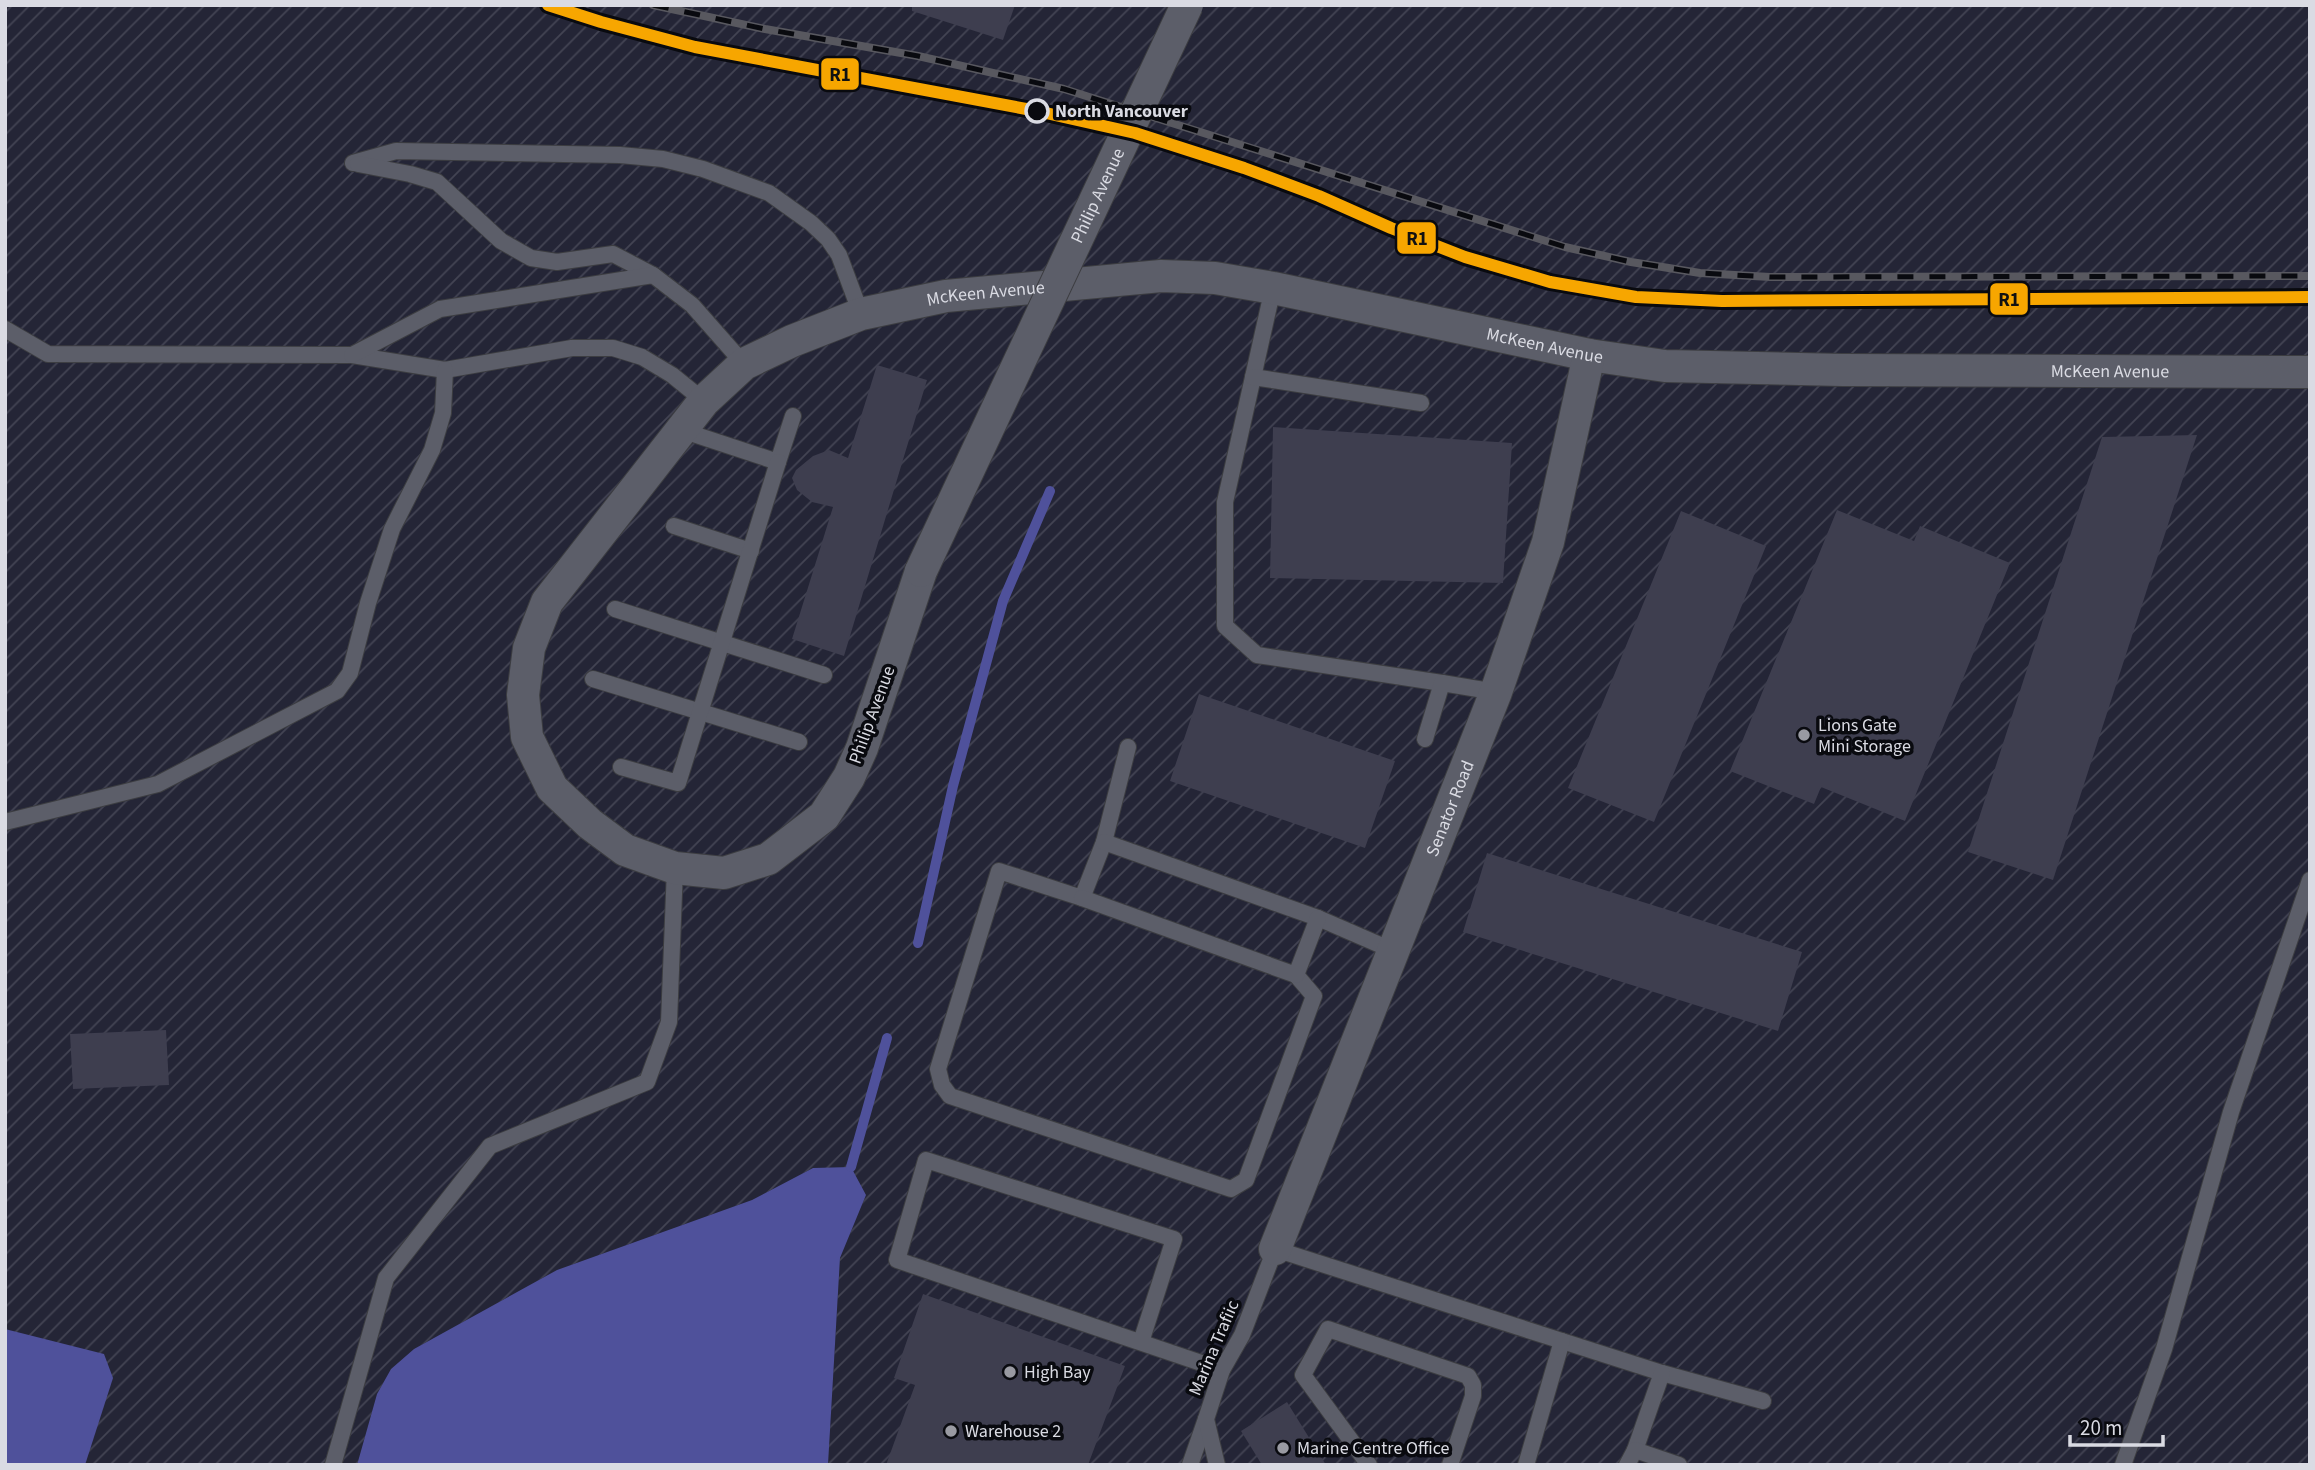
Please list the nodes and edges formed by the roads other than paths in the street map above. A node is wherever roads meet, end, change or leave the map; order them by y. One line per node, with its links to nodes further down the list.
1 (1187, 5): 33 (street, Philip Avenue, bridge)
2 (653, 275): 4 (lane); 7 (lane); 9 (lane)
3 (1273, 288): 4 (street, McKeen Avenue); 8 (street, McKeen Avenue); 12 (lane)
4 (861, 314): 6 (street, McKeen Avenue)
5 (5, 328): 7 (lane)
6 (792, 341): 9 (street, Philip Avenue)
7 (352, 355): 10 (lane)
8 (1589, 355): 11 (street, McKeen Avenue); 25 (street, Senator Road)
9 (744, 364): 13 (street, Philip Avenue)
10 (445, 370): 13 (lane); 31 (lane)
11 (2310, 372)
12 (1253, 377): 14 (lane); 24 (lane)
13 (704, 401): 16 (street, Philip Avenue)
14 (1421, 403)
15 (793, 416): 17 (lane)
16 (681, 430): 17 (lane); 33 (street, Philip Avenue)
17 (778, 462): 19 (lane)
18 (674, 526): 19 (lane)
19 (751, 551): 21 (lane)
20 (615, 609): 21 (lane)
21 (722, 642): 22 (lane); 26 (lane)
22 (824, 675)
23 (593, 679): 26 (lane)
24 (1442, 683): 25 (lane); 27 (lane)
25 (1496, 692): 37 (street, Senator Road)
26 (700, 712): 28 (lane); 30 (lane)
27 (1425, 739)
28 (799, 742)
29 (1128, 747): 32 (lane)
30 (621, 766)
31 (5, 822)
32 (1104, 842): 35 (lane); 36 (lane)
33 (675, 868): 48 (lane)
34 (2310, 880): 47 (lane)
35 (1082, 898): 38 (lane); 38 (lane)
36 (1318, 918): 37 (lane); 38 (lane)
37 (1394, 951): 39 (street, Senator Road)
38 (1296, 975)
39 (1275, 1249): 40 (lane); 42 (lane, Marina Trafiic)
40 (1562, 1341): 43 (lane); 53 (lane)
41 (1141, 1342): 41 (lane); 42 (lane)
42 (1222, 1370): 45 (lane, Marina Trafiic)
43 (1662, 1373): 44 (lane); 46 (lane)
44 (1763, 1401)
45 (1206, 1419): 49 (lane); 50 (lane, Marina Trafiic)
46 (1631, 1458): 54 (lane)
47 (2126, 1464)
48 (333, 1465)
49 (1189, 1465)
50 (1217, 1465)
51 (1369, 1465): 52 (lane)
52 (1450, 1465)
53 (1526, 1465)
54 (1679, 1465)

